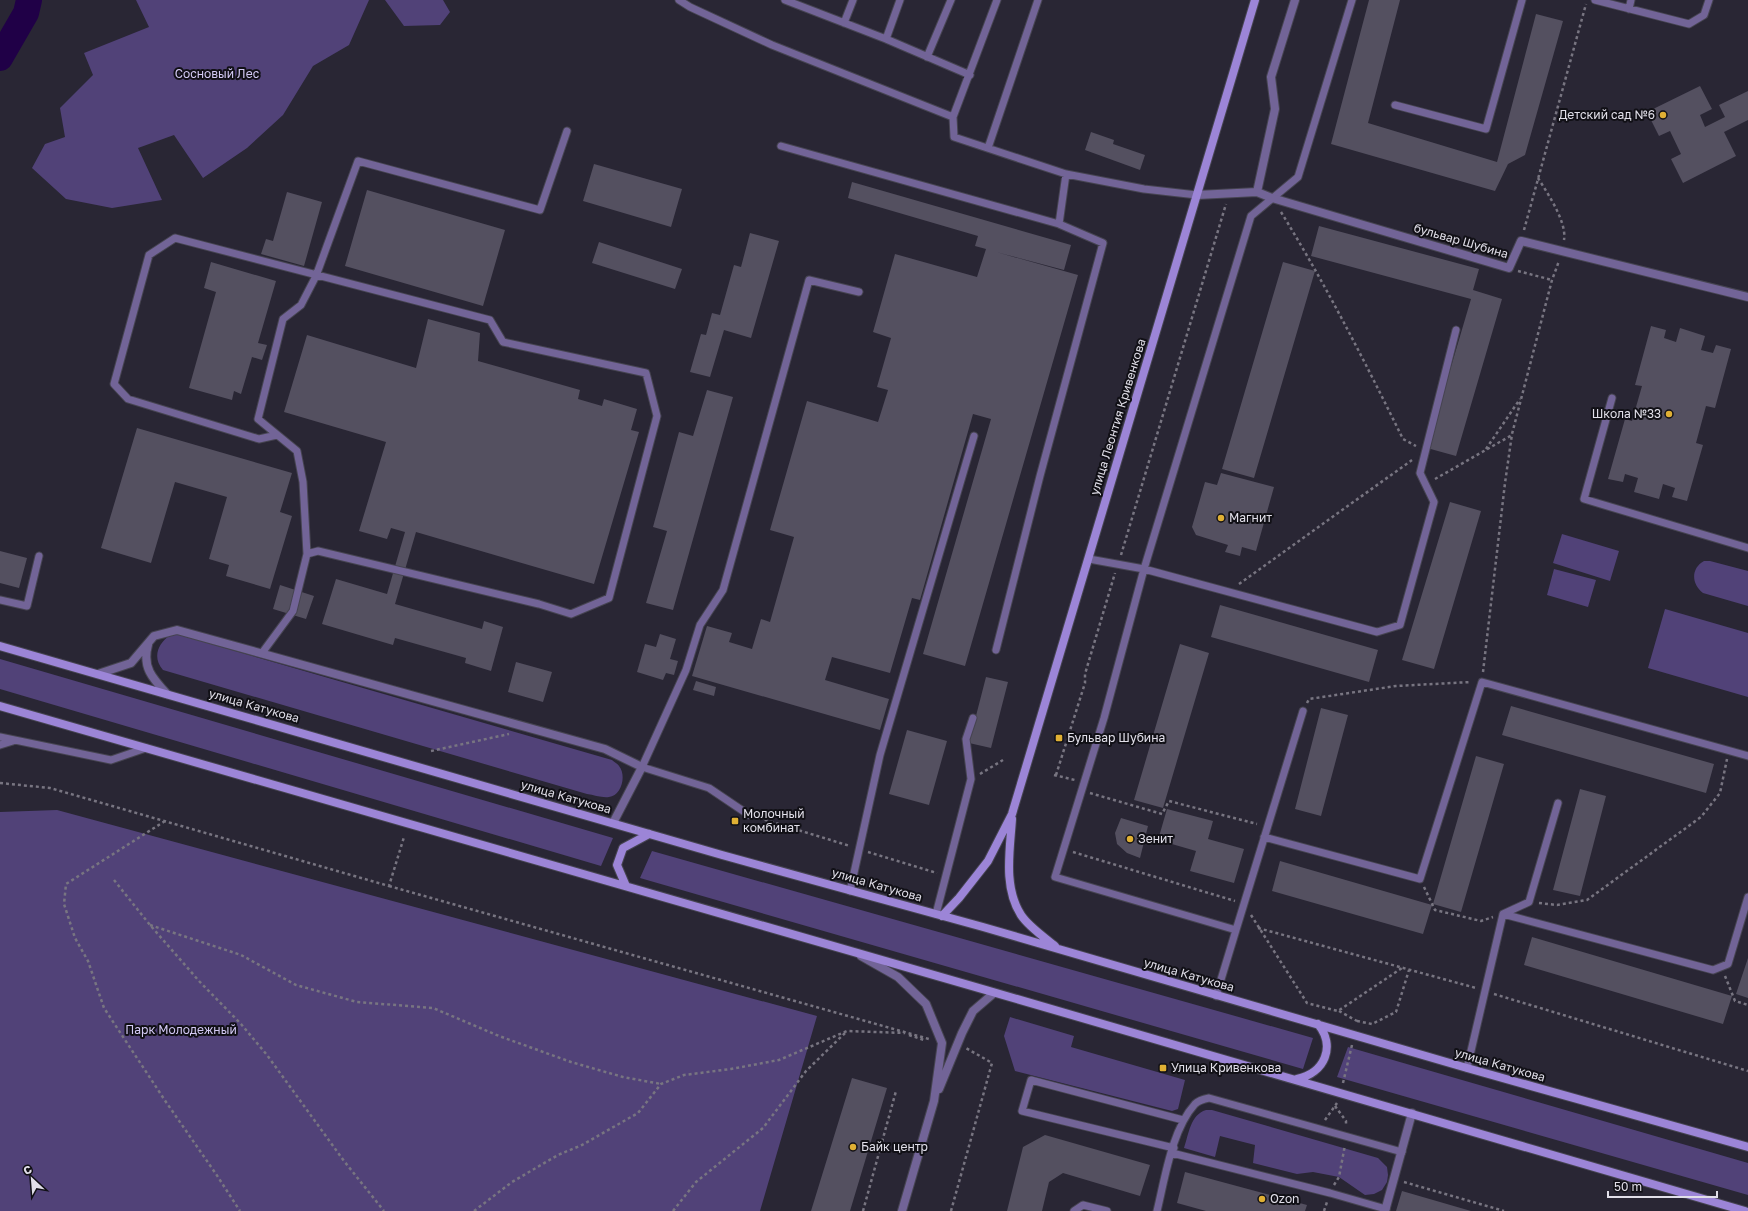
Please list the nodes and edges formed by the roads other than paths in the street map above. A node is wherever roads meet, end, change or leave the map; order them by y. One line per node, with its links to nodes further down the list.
1 (680, 0): 24 (lane)
2 (785, 0): 16 (lane)
3 (853, 0): 18 (lane)
4 (900, 0): 20 (lane)
5 (951, 0): 21 (lane)
6 (997, 0): 22 (lane)
7 (1038, 0): 27 (lane)
8 (1252, 0): 19 (main road, улица Леонтия Кривенкова)
9 (1255, 0): 19 (main road, улица Леонтия Кривенкова)
10 (1295, 0): 29 (street)
11 (1352, 0): 31 (lane)
12 (1522, 0): 23 (lane)
13 (1595, 0): 17 (lane)
14 (1631, 0): 17 (lane)
15 (1709, 0): 17 (lane)
16 (804, 3): 18 (lane)
17 (1629, 8)
18 (844, 23): 20 (lane)
19 (1248, 26): 30 (main road, улица Леонтия Кривенкова)
20 (886, 39): 21 (lane)
21 (927, 57): 22 (lane)
22 (970, 75): 24 (lane)
23 (1395, 105)
24 (953, 117): 27 (lane)
25 (567, 131): 33 (lane)
26 (781, 146): 32 (lane)
27 (988, 148): 28 (lane)
28 (1066, 174): 30 (lane); 32 (lane)
29 (1257, 192): 30 (street, бульвар Шубина); 31 (street, бульвар Шубина)
30 (1197, 195): 43 (main road, улица Леонтия Кривенкова)
31 (1272, 198): 35 (street, бульвар Шубина); 44 (lane)
32 (1059, 224): 48 (lane)
33 (316, 276): 38 (lane); 38 (lane); 41 (lane)
34 (860, 292): 60 (lane)
35 (1748, 297)
36 (1456, 330): 44 (lane)
37 (1612, 398): 40 (lane)
38 (278, 435): 41 (lane)
39 (974, 436): 68 (lane)
40 (1748, 548)
41 (307, 554): 49 (lane)
42 (39, 556): 45 (lane)
43 (1089, 558): 44 (lane); 62 (main road, улица Леонтия Кривенкова)
44 (1144, 568): 72 (lane)
45 (0, 600)
46 (154, 636): 49 (street); 50 (street); 51 (street)
47 (0, 646): 50 (main road, улица Катукова)
48 (996, 650)
49 (262, 653): 60 (street)
50 (98, 674): 51 (main road, улица Катукова)
51 (167, 694): 64 (main road, улица Катукова)
52 (0, 706): 58 (main road)
53 (1303, 711): 66 (lane)
54 (973, 718): 71 (lane)
55 (0, 737): 56 (lane)
56 (15, 741): 57 (lane); 58 (lane)
57 (0, 745)
58 (146, 748): 67 (main road)
59 (1748, 756): 66 (lane)
60 (642, 767): 63 (lane); 64 (street)
61 (1558, 803): 70 (lane)
62 (1012, 814): 71 (main road); 73 (main road)
63 (749, 815)
64 (613, 823): 65 (main road, улица Катукова)
65 (649, 834): 67 (main road); 68 (main road, улица Катукова)
66 (1264, 837): 72 (lane)
67 (626, 886): 74 (main road)
68 (850, 891): 71 (main road, улица Катукова)
69 (1748, 897): 70 (lane)
70 (1503, 914): 78 (lane)
71 (939, 915): 73 (main road, улица Катукова)
72 (1236, 930): 76 (lane)
73 (1060, 949): 76 (main road, улица Катукова)
74 (855, 952): 75 (main road); 80 (street)
75 (994, 993): 79 (main road); 80 (street)
76 (1216, 996): 77 (main road, улица Катукова)
77 (1318, 1024): 78 (main road, улица Катукова); 79 (main road)
78 (1467, 1068): 83 (main road, улица Катукова)
79 (1297, 1079): 81 (main road)
80 (934, 1101): 87 (street)
81 (1412, 1113): 85 (street); 91 (main road)
82 (1183, 1120): 84 (lane); 84 (lane); 85 (lane)
83 (1748, 1147)
84 (1173, 1150): 86 (lane); 90 (lane)
85 (1402, 1152): 86 (street)
86 (1386, 1210)
87 (902, 1211)
88 (1074, 1211): 89 (lane)
89 (1107, 1211)
90 (1157, 1211)
91 (1745, 1211)

